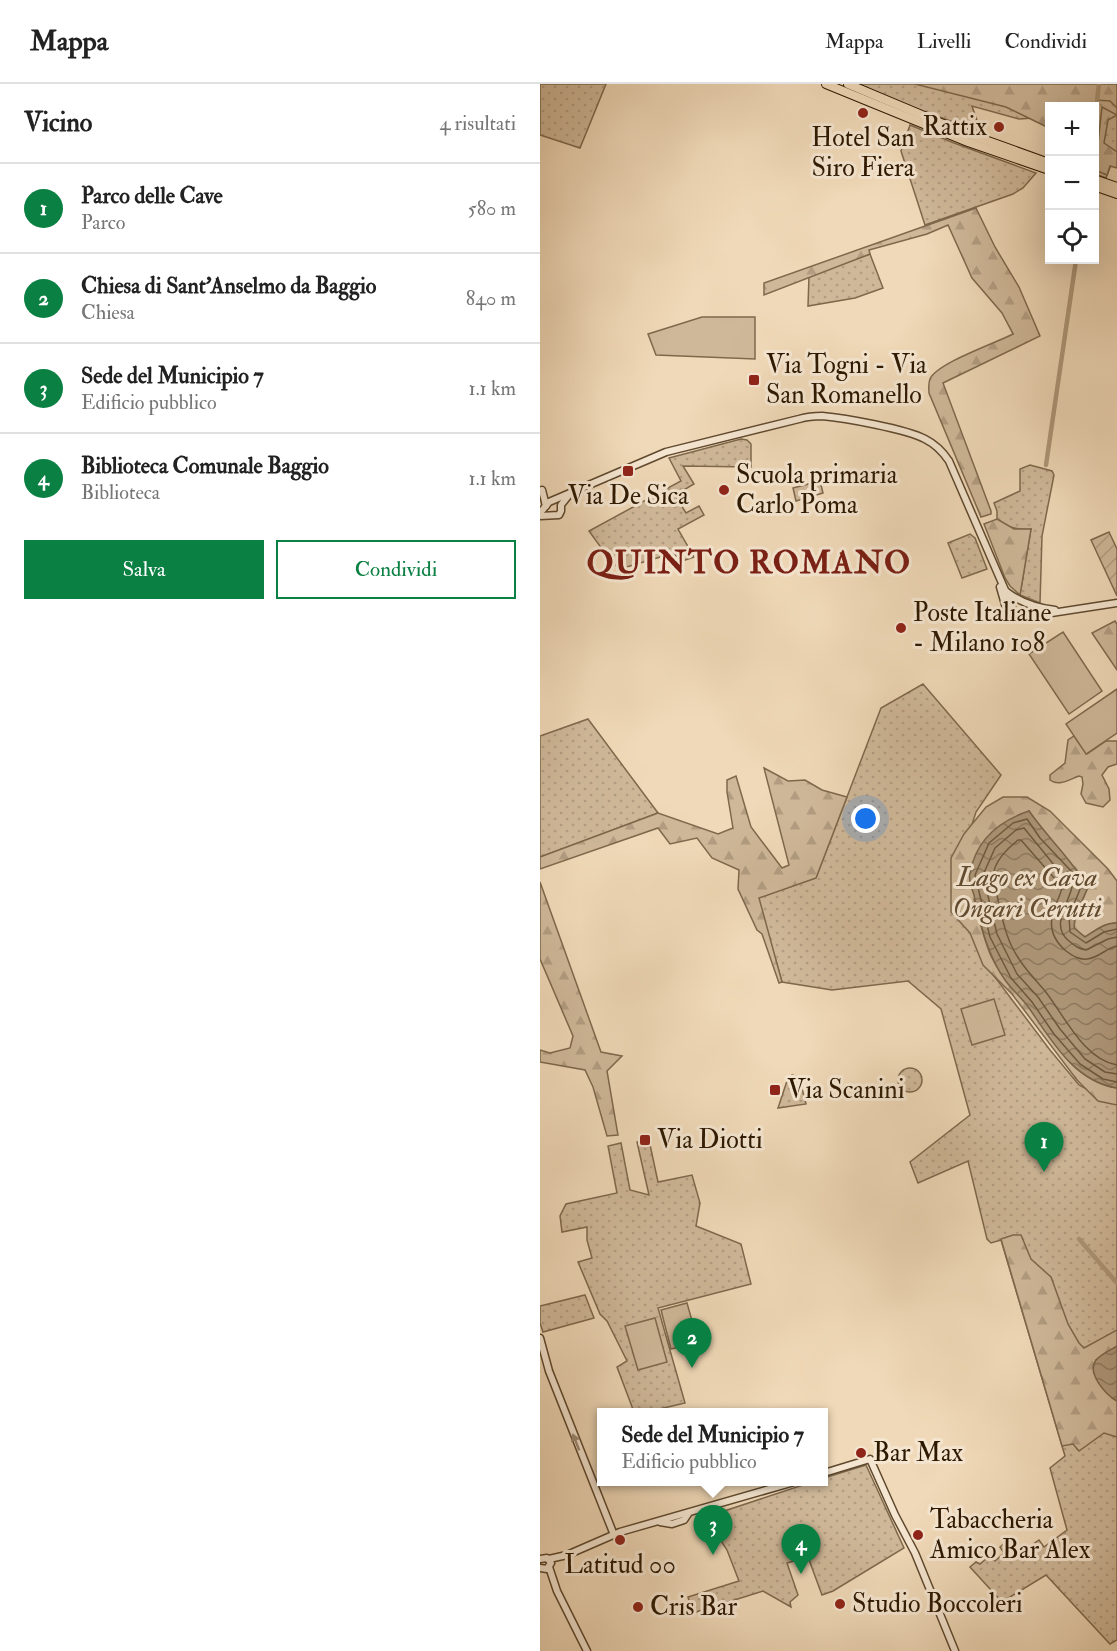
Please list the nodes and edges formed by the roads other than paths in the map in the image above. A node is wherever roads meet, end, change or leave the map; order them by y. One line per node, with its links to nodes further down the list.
1 (826, 84): 4 (main road)
2 (848, 84): 3 (main road)
3 (1045, 161)
4 (1045, 169)
5 (1099, 180): 7 (main road)
6 (1099, 187): 8 (main road)
7 (1117, 187)
8 (1117, 194)
9 (543, 492): 12 (street)
10 (571, 492): 11 (street); 12 (street); 13 (street)
11 (561, 505): 12 (street); 12 (street)
12 (546, 507)
13 (997, 575): 14 (street); 17 (street)
14 (1004, 589): 16 (street); 17 (street)
15 (1117, 603): 16 (street)
16 (1064, 611): 17 (street)
17 (1013, 619)
18 (540, 1338): 21 (street, one-way to 18)
19 (828, 1472): 25 (street)
20 (781, 1486): 21 (street)
21 (614, 1535): 23 (street)
22 (540, 1559): 23 (street)
23 (545, 1567): 24 (street)
24 (585, 1651)
25 (956, 1651)

